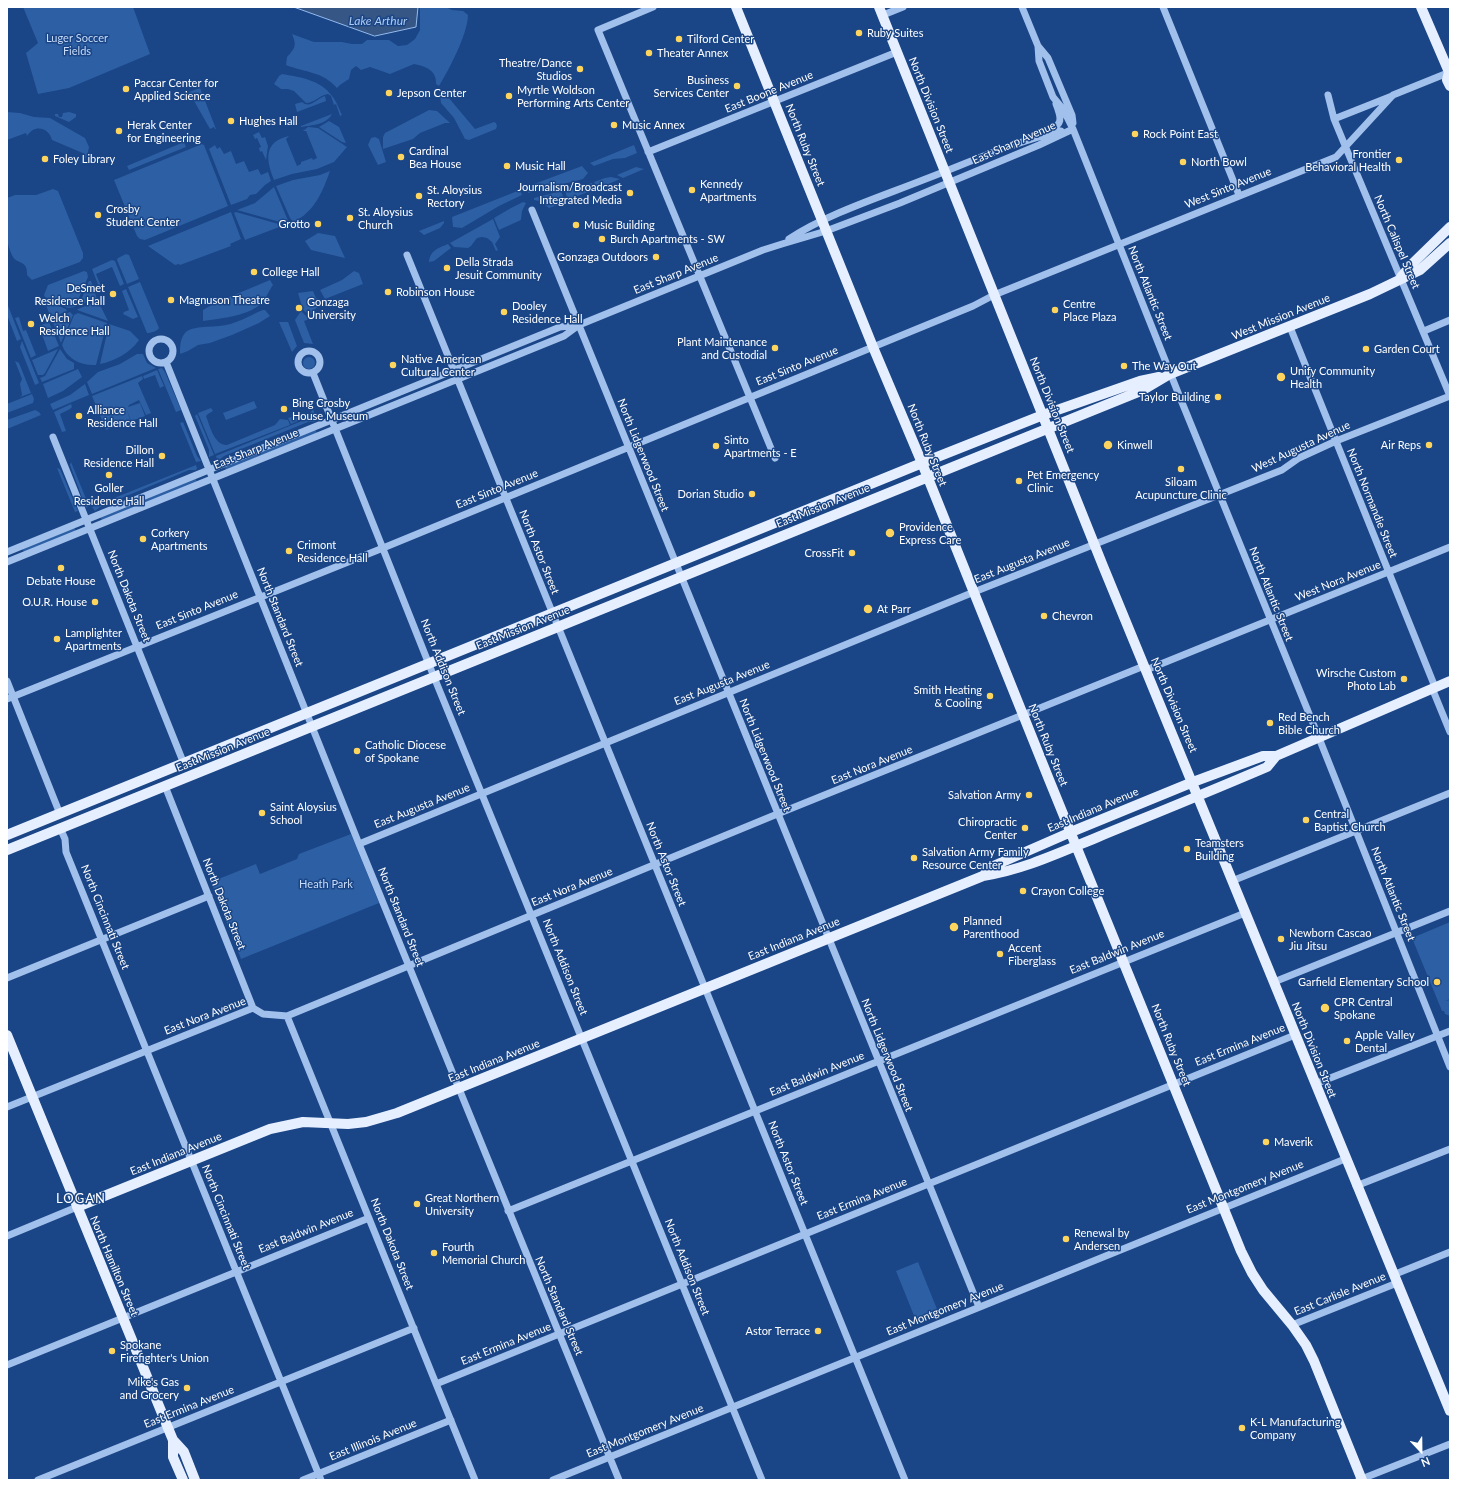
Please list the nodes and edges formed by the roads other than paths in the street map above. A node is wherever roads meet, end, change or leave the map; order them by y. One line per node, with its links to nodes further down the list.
1 (653, 7): 20 (street)
2 (736, 7): 15 (main road, North Ruby Street)
3 (903, 7): 7 (street)
4 (1022, 7): 8 (street, North Atlantic Street)
5 (1164, 7): 23 (street)
6 (1421, 7): 10 (main road)
7 (881, 11): 9 (main road, North Division Street)
8 (1038, 46): 14 (street, North Atlantic Street); 17 (street, North Atlantic Street)
9 (897, 52): 15 (street, East Boone Avenue); 21 (main road, North Division Street)
10 (1450, 72): 11 (main road); 13 (street, West Sinto Avenue)
11 (1450, 86)
12 (1328, 95): 16 (street, North Calispel Street)
13 (1393, 95): 16 (street); 19 (street, West Sinto Avenue)
14 (1053, 97): 17 (street, North Atlantic Street); 18 (street)
15 (775, 102): 20 (street, East Boone Avenue); 25 (main road, North Ruby Street)
16 (1334, 119): 19 (street, North Calispel Street)
17 (1073, 129): 18 (street, East Sharp Avenue); 22 (street, East Sharp Avenue); 30 (street, North Atlantic Street)
18 (1036, 137): 21 (street, East Sharp Avenue)
19 (1346, 148): 23 (street, West Sinto Avenue); 33 (street, North Calispel Street)
20 (648, 152): 32 (street)
21 (945, 172): 22 (main road, North Division Street); 25 (street, East Sharp Avenue)
22 (950, 183): 27 (street, East Sharp Avenue); 34 (main road, North Division Street)
23 (1240, 195): 30 (street, West Sinto Avenue)
24 (532, 210): 36 (street, North Lidgerwood Street)
25 (822, 220): 27 (main road, North Ruby Street); 29 (street, East Sharp Avenue)
26 (1450, 227): 33 (main road, West Mission Avenue)
27 (826, 231): 29 (street, East Sharp Avenue); 39 (main road, North Ruby Street)
28 (1450, 243): 33 (main road, West Mission Avenue)
29 (782, 244): 32 (street, East Sharp Avenue)
30 (1119, 244): 34 (street, West Sinto Avenue); 43 (street, North Atlantic Street)
31 (407, 255): 41 (street, North Astor Street)
32 (699, 276): 36 (street, East Sharp Avenue); 46 (street)
33 (1400, 279): 37 (main road, West Mission Avenue); 38 (street, North Calispel Street)
34 (994, 295): 39 (street, East Sinto Avenue); 47 (main road, North Division Street)
35 (1450, 320): 38 (street)
36 (578, 325): 41 (street, East Sharp Avenue); 44 (street, East Sharp Avenue); 53 (street, North Lidgerwood Street)
37 (1290, 327): 43 (main road, West Mission Avenue); 52 (street, North Normandie Street)
38 (1424, 331): 45 (street, North Calispel Street)
39 (873, 347): 46 (street, East Sinto Avenue); 55 (main road, North Ruby Street)
40 (166, 362): 56 (street, North Standard Street)
41 (454, 371): 44 (street, North Astor Street); 48 (street, East Sharp Avenue)
42 (313, 373): 48 (street, North Addison Street)
43 (1170, 374): 47 (main road, West Mission Avenue); 50 (main road, West Mission Avenue); 59 (street, North Atlantic Street)
44 (457, 379): 49 (street, East Sharp Avenue); 60 (street, North Astor Street)
45 (1450, 396): 52 (street, West Augusta Avenue)
46 (749, 398): 53 (street, East Sinto Avenue); 54 (street)
47 (1043, 416): 50 (main road, North Division Street); 55 (main road, East Mission Avenue)
48 (332, 419): 49 (street, North Addison Street); 56 (street, East Sharp Avenue)
49 (335, 428): 58 (street, East Sharp Avenue); 65 (street, North Addison Street)
50 (1048, 429): 57 (main road, East Mission Avenue); 63 (main road, North Division Street)
51 (53, 437): 61 (street, North Dakota Street)
52 (1336, 441): 59 (street, West Augusta Avenue); 69 (street, North Normandie Street)
53 (628, 448): 60 (street, East Sinto Avenue); 68 (street, North Lidgerwood Street)
54 (775, 458)
55 (922, 463): 57 (main road, North Ruby Street); 68 (main road, East Mission Avenue)
56 (209, 469): 58 (street, North Standard Street); 61 (street, East Sharp Avenue)
57 (927, 477): 70 (main road, East Mission Avenue); 71 (main road, North Ruby Street)
58 (212, 478): 62 (street, East Sharp Avenue); 72 (street, North Standard Street)
59 (1219, 494): 63 (street, West Augusta Avenue); 74 (street, North Atlantic Street)
60 (505, 498): 65 (street, East Sinto Avenue); 73 (street, North Astor Street)
61 (86, 519): 62 (street, North Dakota Street); 66 (street, East Sharp Avenue)
62 (90, 528): 67 (street, East Sharp Avenue); 76 (street, North Dakota Street)
63 (1094, 544): 71 (street, East Augusta Avenue); 78 (main road, North Division Street)
64 (1450, 547): 69 (street, West Nora Avenue)
65 (383, 548): 72 (street, East Sinto Avenue); 77 (street, North Addison Street)
66 (7, 552)
67 (7, 562)
68 (676, 564): 70 (street, North Lidgerwood Street); 73 (main road, East Mission Avenue)
69 (1388, 572): 74 (street, West Nora Avenue); 82 (street, North Normandie Street)
70 (681, 576): 75 (main road, East Mission Avenue); 83 (street, North Lidgerwood Street)
71 (974, 592): 83 (street, East Augusta Avenue); 86 (main road, North Ruby Street)
72 (260, 597): 76 (street, East Sinto Avenue); 85 (street, North Standard Street)
73 (552, 612): 75 (street, North Astor Street); 77 (main road, East Mission Avenue)
74 (1270, 620): 78 (street, West Nora Avenue); 89 (street, North Atlantic Street)
75 (558, 627): 79 (main road, East Mission Avenue); 90 (street, North Astor Street)
76 (137, 646): 84 (street, East Sinto Avenue); 92 (street, North Dakota Street)
77 (429, 664): 79 (street, North Addison Street); 85 (main road, East Mission Avenue)
78 (1145, 668): 86 (street, East Nora Avenue); 95 (main road, North Division Street)
79 (434, 677): 87 (main road, East Mission Avenue); 98 (street, North Addison Street)
80 (7, 681): 84 (street)
81 (1450, 681): 82 (main road)
82 (1434, 688): 88 (street, North Normandie Street); 89 (main road)
83 (728, 693): 90 (street, East Augusta Avenue); 101 (street, North Lidgerwood Street)
84 (10, 698): 100 (street)
85 (307, 713): 87 (street, North Standard Street); 92 (main road, East Mission Avenue)
86 (1023, 715): 101 (street, East Nora Avenue); 104 (main road, North Ruby Street)
87 (312, 727): 94 (main road, East Mission Avenue); 106 (street, North Standard Street)
88 (1450, 732)
89 (1319, 738): 91 (main road); 103 (street, North Atlantic Street)
90 (605, 743): 98 (street, East Augusta Avenue); 109 (street, North Astor Street)
91 (1276, 756): 95 (main road, East Indiana Avenue); 99 (main road, East Indiana Avenue)
92 (184, 764): 93 (main road, East Mission Avenue)
93 (170, 769): 94 (street); 100 (main road, East Mission Avenue)
94 (175, 782): 96 (main road, East Mission Avenue)
95 (1193, 782): 99 (main road, North Division Street); 104 (main road, East Indiana Avenue)
96 (165, 786): 102 (main road, East Mission Avenue); 112 (street, North Dakota Street)
97 (1450, 793): 103 (street)
98 (482, 794): 106 (street, East Augusta Avenue); 115 (street, North Addison Street)
99 (1198, 796): 107 (main road, East Indiana Avenue); 111 (main road, North Division Street)
100 (60, 814): 105 (main road, East Mission Avenue); 108 (main road)
101 (778, 814): 109 (street, East Nora Avenue); 117 (street, North Lidgerwood Street)
102 (60, 828): 108 (main road, East Mission Avenue); 118 (street, North Cincinnati Street)
103 (1356, 831): 111 (street); 116 (street, North Atlantic Street)
104 (1070, 832): 107 (main road, North Ruby Street); 110 (main road, East Indiana Avenue)
105 (7, 835)
106 (359, 844): 120 (street, North Standard Street)
107 (1077, 846): 110 (main road, East Indiana Avenue); 119 (main road, North Ruby Street)
108 (11, 848)
109 (654, 865): 115 (street, East Nora Avenue); 123 (street, North Astor Street)
110 (983, 876): 117 (main road, East Indiana Avenue)
111 (1232, 881): 114 (main road, North Division Street)
112 (209, 896): 118 (street); 124 (street, North Dakota Street)
113 (1450, 911): 116 (street)
114 (1245, 913): 119 (street, East Baldwin Avenue); 122 (main road, North Division Street)
115 (532, 915): 120 (street, East Nora Avenue); 130 (street, North Addison Street)
116 (1396, 932): 122 (street); 129 (street, North Atlantic Street)
117 (828, 938): 123 (main road, East Indiana Avenue); 132 (street, North Lidgerwood Street)
118 (102, 940): 121 (street); 131 (street, North Cincinnati Street)
119 (1124, 962): 132 (street, East Baldwin Avenue); 134 (main road, North Ruby Street)
120 (409, 966): 125 (street, East Nora Avenue); 136 (street, North Standard Street)
121 (7, 978)
122 (1274, 982): 127 (main road, North Division Street)
123 (704, 988): 130 (main road, East Indiana Avenue); 139 (street, North Astor Street)
124 (253, 1008): 125 (street, East Nora Avenue); 131 (street, East Nora Avenue)
125 (287, 1016): 140 (street, North Dakota Street)
126 (1450, 1030): 129 (street)
127 (1295, 1034): 134 (street, East Ermina Avenue); 135 (main road, North Division Street)
128 (7, 1035): 137 (main road, North Hamilton Street)
129 (1438, 1035): 133 (street, North Atlantic Street); 135 (street)
130 (582, 1038): 136 (main road, East Indiana Avenue); 144 (street, North Addison Street)
131 (147, 1050): 137 (street, East Nora Avenue); 143 (street, North Cincinnati Street)
132 (878, 1061): 139 (street, East Baldwin Avenue); 145 (street, North Lidgerwood Street)
133 (1450, 1067)
134 (1174, 1084): 145 (street, East Ermina Avenue); 148 (main road, North Ruby Street)
135 (1315, 1084): 142 (main road, North Division Street)
136 (458, 1088): 140 (main road, East Indiana Avenue); 149 (street, North Standard Street)
137 (33, 1096): 138 (street, East Nora Avenue); 147 (main road, North Hamilton Street)
138 (7, 1107)
139 (755, 1111): 144 (street, East Baldwin Avenue); 151 (street, North Astor Street)
140 (331, 1122): 143 (main road, East Indiana Avenue); 150 (street, North Dakota Street)
141 (1450, 1149): 146 (street)
142 (1345, 1158): 146 (main road, North Division Street); 148 (street, East Montgomery Avenue)
143 (192, 1161): 147 (main road, East Indiana Avenue); 154 (street, North Cincinnati Street)
144 (631, 1161): 149 (street, East Baldwin Avenue); 156 (street, North Addison Street)
145 (928, 1184): 151 (street, East Ermina Avenue); 157 (street, North Lidgerwood Street)
146 (1356, 1186): 155 (main road, North Division Street)
147 (77, 1207): 152 (street, East Indiana Avenue); 158 (main road, North Hamilton Street)
148 (1224, 1208): 157 (street, East Montgomery Avenue); 159 (main road, North Ruby Street)
149 (508, 1211): 161 (street, North Standard Street)
150 (369, 1218): 154 (street, East Baldwin Avenue); 160 (street, North Dakota Street)
151 (805, 1234): 156 (street, East Ermina Avenue); 162 (street, North Astor Street)
152 (7, 1236)
153 (1450, 1252): 155 (street, East Carlisle Avenue)
154 (237, 1272): 158 (street, East Baldwin Avenue); 164 (street, North Cincinnati Street)
155 (1395, 1279): 159 (street, East Carlisle Avenue); 166 (main road, North Division Street)
156 (682, 1284): 161 (street, East Ermina Avenue); 167 (street, North Addison Street)
157 (978, 1307): 162 (street, East Montgomery Avenue)
158 (123, 1318): 163 (street, East Baldwin Avenue); 169 (main road, North Hamilton Street)
159 (1292, 1325): 183 (main road, North Ruby Street)
160 (414, 1328): 164 (street, East Ermina Avenue); 165 (street, North Dakota Street)
161 (559, 1334): 165 (street, East Ermina Avenue); 172 (street, North Standard Street)
162 (854, 1358): 167 (street, East Montgomery Avenue); 182 (street, North Astor Street)
163 (7, 1365)
164 (281, 1382): 169 (street, East Ermina Avenue); 173 (street, North Cincinnati Street)
165 (436, 1384): 168 (street, North Dakota Street)
166 (1449, 1406)
167 (732, 1407): 172 (street, East Montgomery Avenue); 181 (street, North Addison Street)
168 (451, 1420): 173 (street, East Illinois Avenue); 178 (street, North Dakota Street)
169 (168, 1428): 170 (main road, North Hamilton Street); 174 (street, East Ermina Avenue)
170 (173, 1440): 175 (main road, North Hamilton Street); 176 (main road, North Hamilton Street)
171 (1450, 1444): 183 (street)
172 (610, 1457): 179 (street, East Montgomery Avenue); 180 (street, North Standard Street)
173 (320, 1477): 177 (street, East Illinois Avenue)
174 (38, 1480)
175 (183, 1480)
176 (195, 1480)
177 (303, 1480)
178 (476, 1480)
179 (553, 1480)
180 (619, 1480)
181 (762, 1480)
182 (905, 1480)
183 (1361, 1480)

